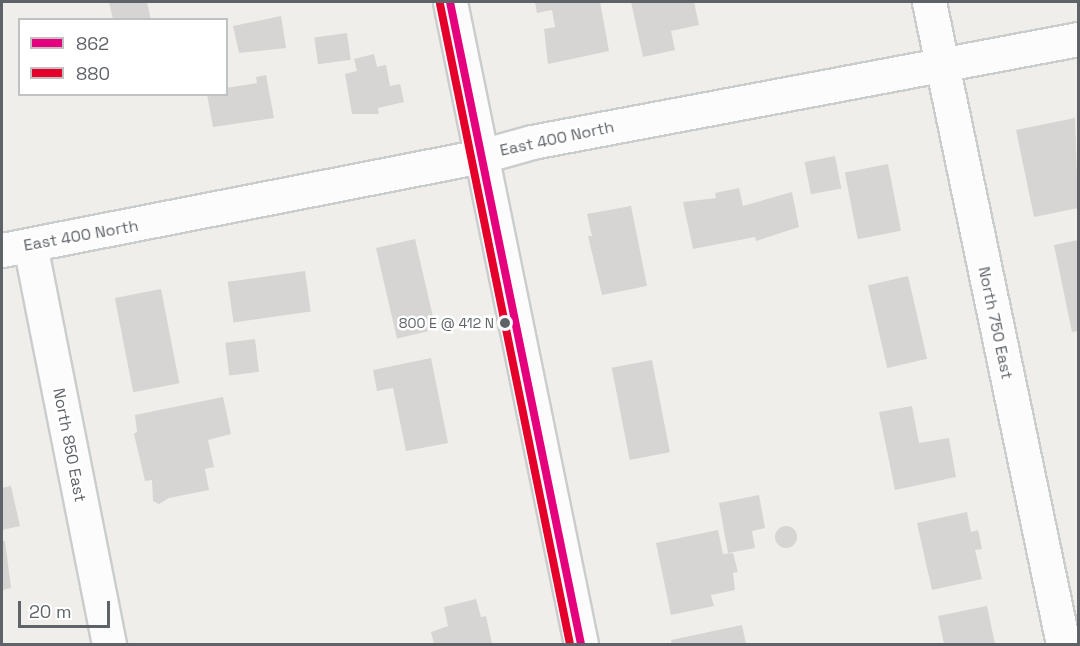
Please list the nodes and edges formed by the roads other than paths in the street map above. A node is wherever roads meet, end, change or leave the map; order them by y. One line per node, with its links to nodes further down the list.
1 (450, 2): 5 (street)
2 (929, 2): 4 (street, North 750 East)
3 (1078, 39): 4 (street, East 400 North)
4 (942, 66): 5 (street, East 400 North); 9 (street, North 750 East)
5 (482, 156): 6 (street, East 400 North); 8 (street)
6 (16, 248): 7 (street, North 850 East)
7 (109, 645)
8 (581, 645)
9 (1063, 645)

